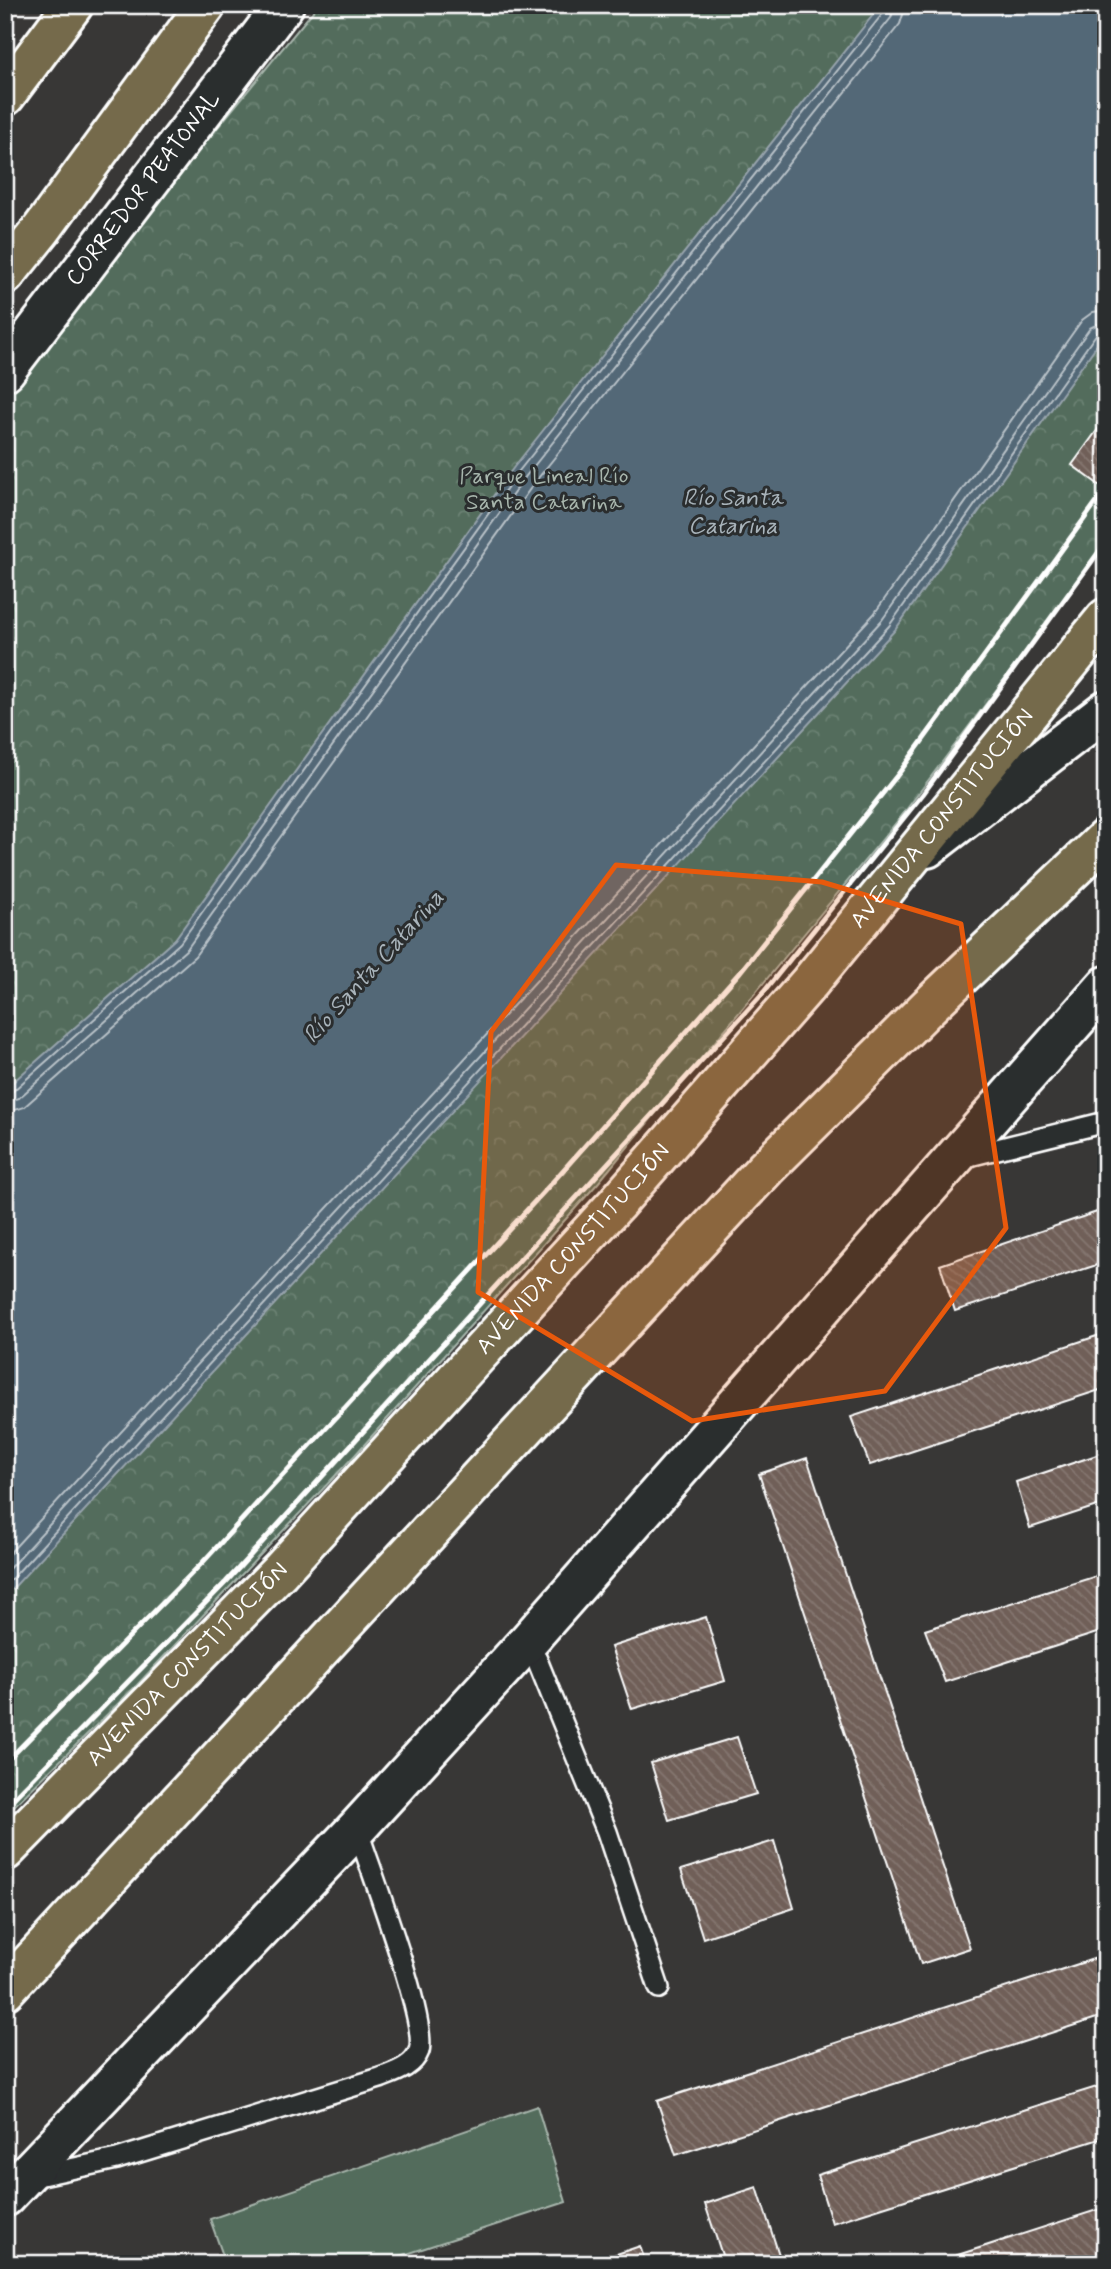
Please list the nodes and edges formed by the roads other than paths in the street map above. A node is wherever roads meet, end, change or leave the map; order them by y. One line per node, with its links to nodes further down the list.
1 (73, 5): 4 (highway)
2 (206, 5): 5 (highway)
3 (284, 5): 6 (street, CORREDOR PEATONAL)
4 (5, 96)
5 (5, 275)
6 (5, 372)
7 (1106, 618): 10 (highway, AVENIDA CONSTITUCIÓN)
8 (1106, 710): 10 (street)
9 (1106, 838): 18 (highway)
10 (912, 860): 16 (highway, AVENIDA CONSTITUCIÓN)
11 (1106, 986): 13 (street)
12 (1106, 1122): 13 (lane)
13 (951, 1160): 14 (street)
14 (529, 1640): 15 (street); 17 (lane)
15 (357, 1829): 19 (street); 19 (lane)
16 (5, 1851)
17 (659, 1988)
18 (5, 1990)
19 (14, 2188)

